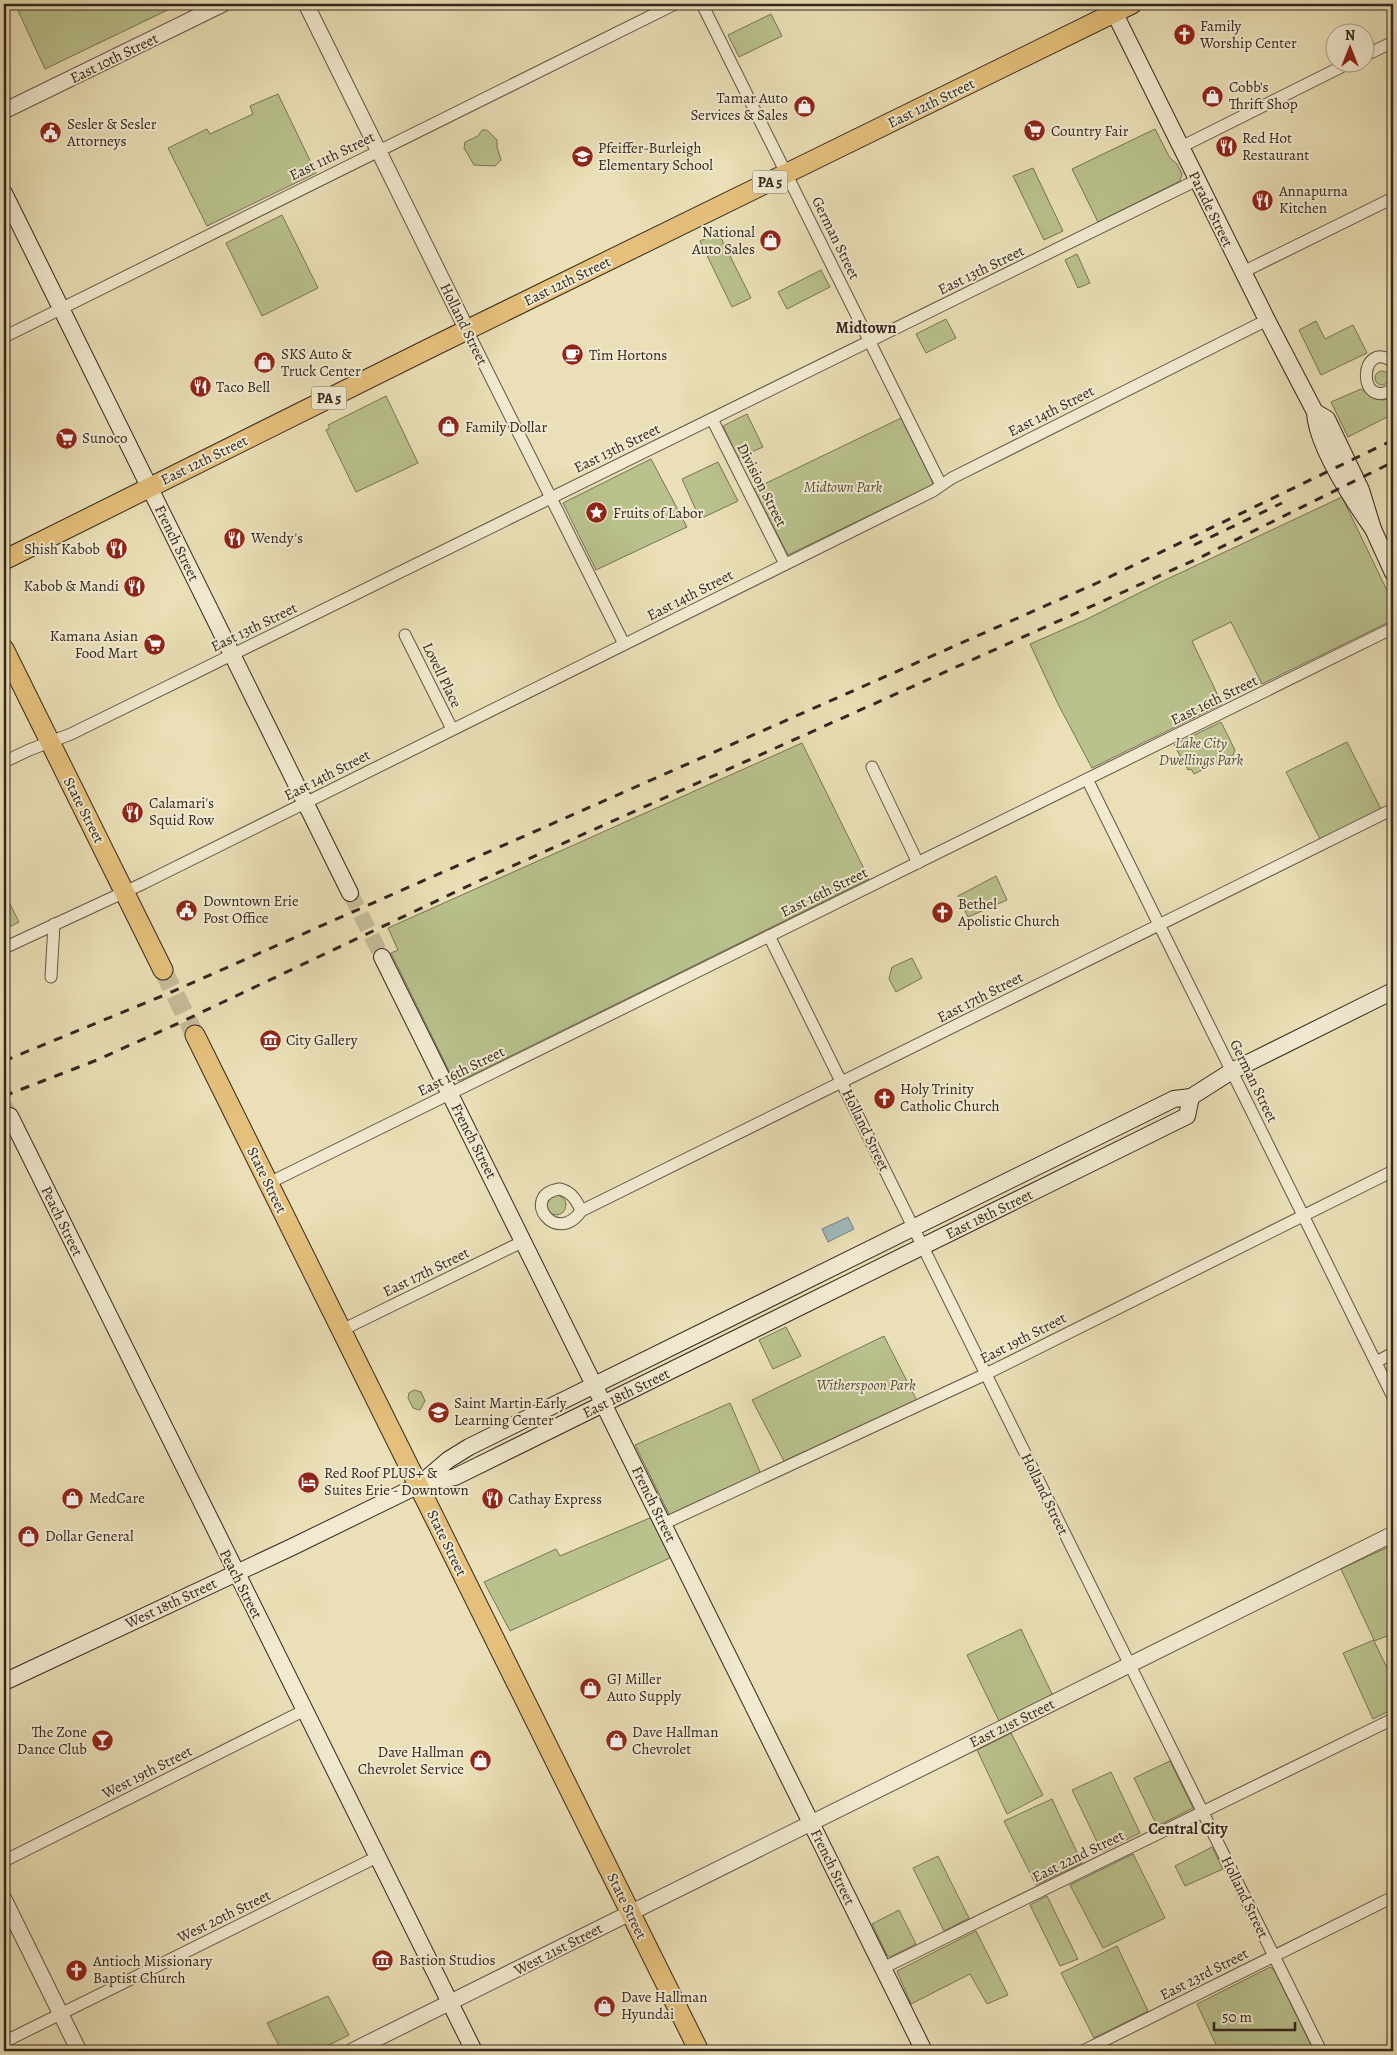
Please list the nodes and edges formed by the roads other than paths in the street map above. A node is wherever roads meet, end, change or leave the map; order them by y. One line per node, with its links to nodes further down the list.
1 (223, 4): 10 (street, East 10th Street)
2 (306, 4): 12 (street, Holland Street)
3 (675, 4): 12 (street, East 11th Street)
4 (702, 4): 13 (street, German Street)
5 (1132, 4): 6 (main road, East 12th Street / PA 5)
6 (1112, 8): 11 (main road, Parade Street); 13 (main road, East 12th Street / PA 5)
7 (1393, 42): 8 (street)
8 (1374, 51)
9 (1331, 72): 11 (street)
10 (4, 111)
11 (1181, 147): 14 (main road, Parade Street)
12 (378, 150): 18 (street, East 11th Street); 20 (street, Holland Street)
13 (787, 174): 20 (main road, East 12th Street / PA 5); 22 (street, German Street)
14 (1197, 180): 17 (main road, Parade Street); 22 (street, East 13th Street)
15 (4, 193): 18 (main road, French Street)
16 (1393, 198): 17 (street)
17 (1243, 272): 19 (main road, Parade Street)
18 (61, 308): 21 (street, East 11th Street); 27 (main road, French Street)
19 (1267, 320): 26 (street, East 14th Street); 31 (main road, Parade Street)
20 (467, 330): 27 (main road, East 12th Street / PA 5); 28 (street, Holland Street)
21 (4, 337)
22 (870, 341): 25 (street, East 13th Street); 26 (street, German Street)
23 (1392, 360): 24 (street)
24 (1393, 388)
25 (712, 419): 28 (street, East 13th Street); 30 (street, Division Street)
26 (942, 485): 30 (street, East 14th Street)
27 (150, 488): 29 (main road, East 12th Street / PA 5); 36 (main road, French Street)
28 (550, 498): 34 (street, Holland Street); 36 (street, East 13th Street)
29 (4, 560)
30 (785, 564): 34 (street, East 14th Street)
31 (1393, 572)
32 (1393, 628): 41 (street, East 16th Street)
33 (405, 635): 37 (street, Lovell Place)
34 (624, 644): 37 (street, East 14th Street)
35 (4, 650): 38 (main road, State Street)
36 (232, 654): 38 (street, East 13th Street); 42 (main road, French Street)
37 (452, 729): 42 (street, East 14th Street)
38 (50, 742): 39 (street, East 13th Street); 45 (main road, State Street)
39 (4, 762)
40 (872, 767): 44 (street)
41 (1087, 779): 44 (street, East 16th Street); 48 (street, German Street)
42 (305, 802): 45 (street, East 14th Street); 46 (main road, French Street)
43 (1393, 809): 48 (street, East 17th Street)
44 (918, 863): 49 (street, East 16th Street)
45 (124, 891): 47 (street, East 14th Street); 52 (main road, State Street)
46 (350, 893)
47 (54, 924): 50 (street, East 14th Street); 53 (street)
48 (1159, 924): 56 (street, German Street); 57 (street, East 17th Street)
49 (769, 936): 57 (street, Holland Street); 58 (street, East 16th Street)
50 (4, 948)
51 (382, 957): 58 (main road, French Street)
52 (163, 970)
53 (50, 977)
54 (1393, 991): 56 (main road, East 18th Street)
55 (195, 1035): 62 (main road, State Street)
56 (1232, 1071): 59 (main road, East 18th Street); 64 (street, German Street)
57 (842, 1082): 63 (street, East 17th Street); 65 (street, Holland Street)
58 (450, 1094): 62 (street, East 16th Street); 66 (main road, French Street)
59 (1191, 1097): 65 (main road, East 18th Street); 67 (main road, East 18th Street)
60 (10, 1116): 78 (main road, Peach Street)
61 (1393, 1171): 64 (street, East 19th Street)
62 (269, 1183): 68 (main road, State Street)
63 (581, 1211)
64 (1303, 1215): 70 (street, German Street); 71 (street, East 19th Street)
65 (913, 1227): 67 (street, Holland Street); 72 (main road, East 18th Street)
66 (524, 1241): 68 (street, East 17th Street); 72 (main road, French Street)
67 (923, 1247): 71 (street, Holland Street); 74 (main road, East 18th Street)
68 (342, 1330): 75 (main road, State Street)
69 (1393, 1353): 70 (street)
70 (1376, 1362): 73 (street, German Street)
71 (986, 1374): 76 (street, East 19th Street); 79 (street, Holland Street)
72 (594, 1384): 74 (main road, French Street); 75 (main road, East 18th Street)
73 (1393, 1397)
74 (604, 1404): 75 (main road, East 18th Street); 76 (main road, French Street)
75 (419, 1486): 78 (main road, West 18th Street); 89 (main road, State Street)
76 (663, 1524): 84 (main road, French Street)
77 (1393, 1534): 79 (street, East 21st Street)
78 (236, 1573): 80 (main road, West 18th Street); 81 (main road, Peach Street)
79 (1130, 1665): 83 (street, Holland Street); 84 (street, East 21st Street)
80 (4, 1682)
81 (304, 1710): 85 (main road, Peach Street); 86 (street, West 19th Street)
82 (1393, 1720): 83 (street, East 22nd Street)
83 (1203, 1812): 90 (street, Holland Street); 91 (street, East 22nd Street)
84 (811, 1823): 89 (street, East 21st Street); 91 (main road, French Street)
85 (378, 1857): 92 (main road, Peach Street); 93 (street, West 20th Street)
86 (4, 1861)
87 (1393, 1897): 90 (street, East 23rd Street)
88 (4, 1899): 93 (street)
89 (630, 1912): 92 (street, West 21st Street); 98 (main road, State Street)
90 (1274, 1956): 100 (street, East 23rd Street); 101 (street, Holland Street)
91 (883, 1968): 99 (main road, French Street)
92 (450, 2003): 96 (street, West 21st Street); 97 (main road, Peach Street)
93 (61, 2014): 94 (street, West 20th Street); 95 (street)
94 (4, 2042)
95 (79, 2051)
96 (352, 2051)
97 (474, 2051)
98 (699, 2051)
99 (924, 2051)
100 (1083, 2051)
101 (1321, 2051)

